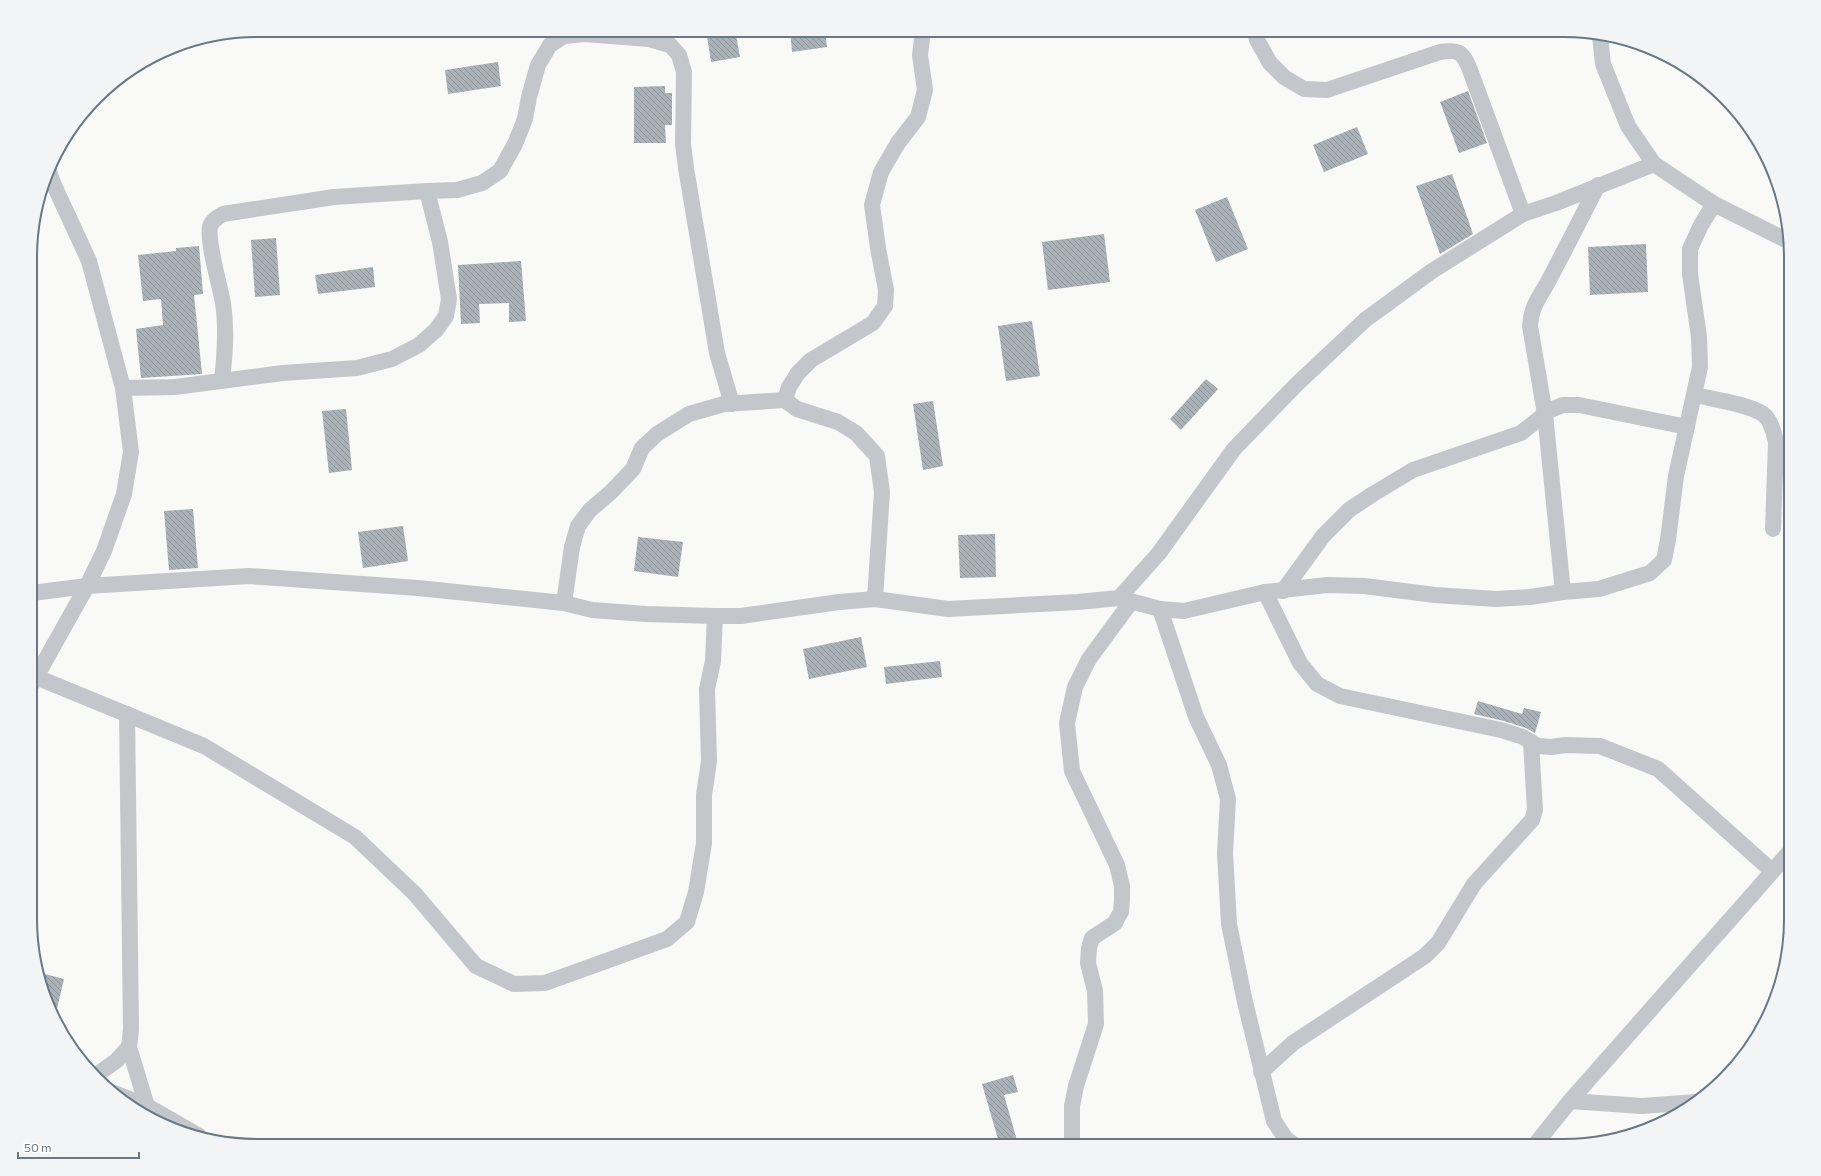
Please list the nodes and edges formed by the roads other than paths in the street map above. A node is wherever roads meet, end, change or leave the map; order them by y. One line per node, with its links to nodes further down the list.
1 (561, 37): 9 (street)
2 (623, 37): 17 (street)
3 (922, 37): 16 (street)
4 (1256, 37): 11 (street)
5 (1600, 40): 6 (street)
6 (1654, 164): 8 (street); 10 (street)
7 (52, 179): 14 (street)
8 (1598, 185): 11 (street); 18 (street)
9 (427, 191): 13 (street); 13 (street)
10 (1714, 204): 12 (street); 15 (street)
11 (1523, 214): 27 (street)
12 (1783, 239)
13 (222, 380): 14 (street)
14 (123, 388): 21 (street)
15 (1695, 395): 19 (street); 20 (street)
16 (785, 400): 17 (street); 26 (street)
17 (732, 404): 28 (street)
18 (1545, 414): 19 (street); 22 (street); 25 (street)
19 (1687, 427): 25 (street)
20 (1774, 529)
21 (87, 586): 23 (street); 28 (street); 31 (street)
22 (1283, 591): 24 (street); 25 (street)
23 (37, 592)
24 (1265, 592): 29 (street); 34 (street)
25 (1563, 592)
26 (875, 599): 27 (street); 30 (street)
27 (1125, 600): 29 (street); 45 (street)
28 (564, 603): 30 (street)
29 (1160, 609): 39 (street)
30 (715, 616): 33 (street)
31 (37, 676)
32 (37, 682): 33 (street)
33 (127, 714): 37 (street)
34 (1531, 742): 36 (street); 39 (street)
35 (1784, 857): 36 (street)
36 (1772, 871): 41 (street)
37 (129, 1047): 38 (street); 43 (street)
38 (100, 1072)
39 (1261, 1072): 46 (street)
40 (133, 1100): 43 (street)
41 (1570, 1101): 42 (street); 47 (street)
42 (1684, 1103)
43 (147, 1106): 44 (street)
44 (178, 1124)
45 (1072, 1139)
46 (1286, 1139)
47 (1540, 1139)

